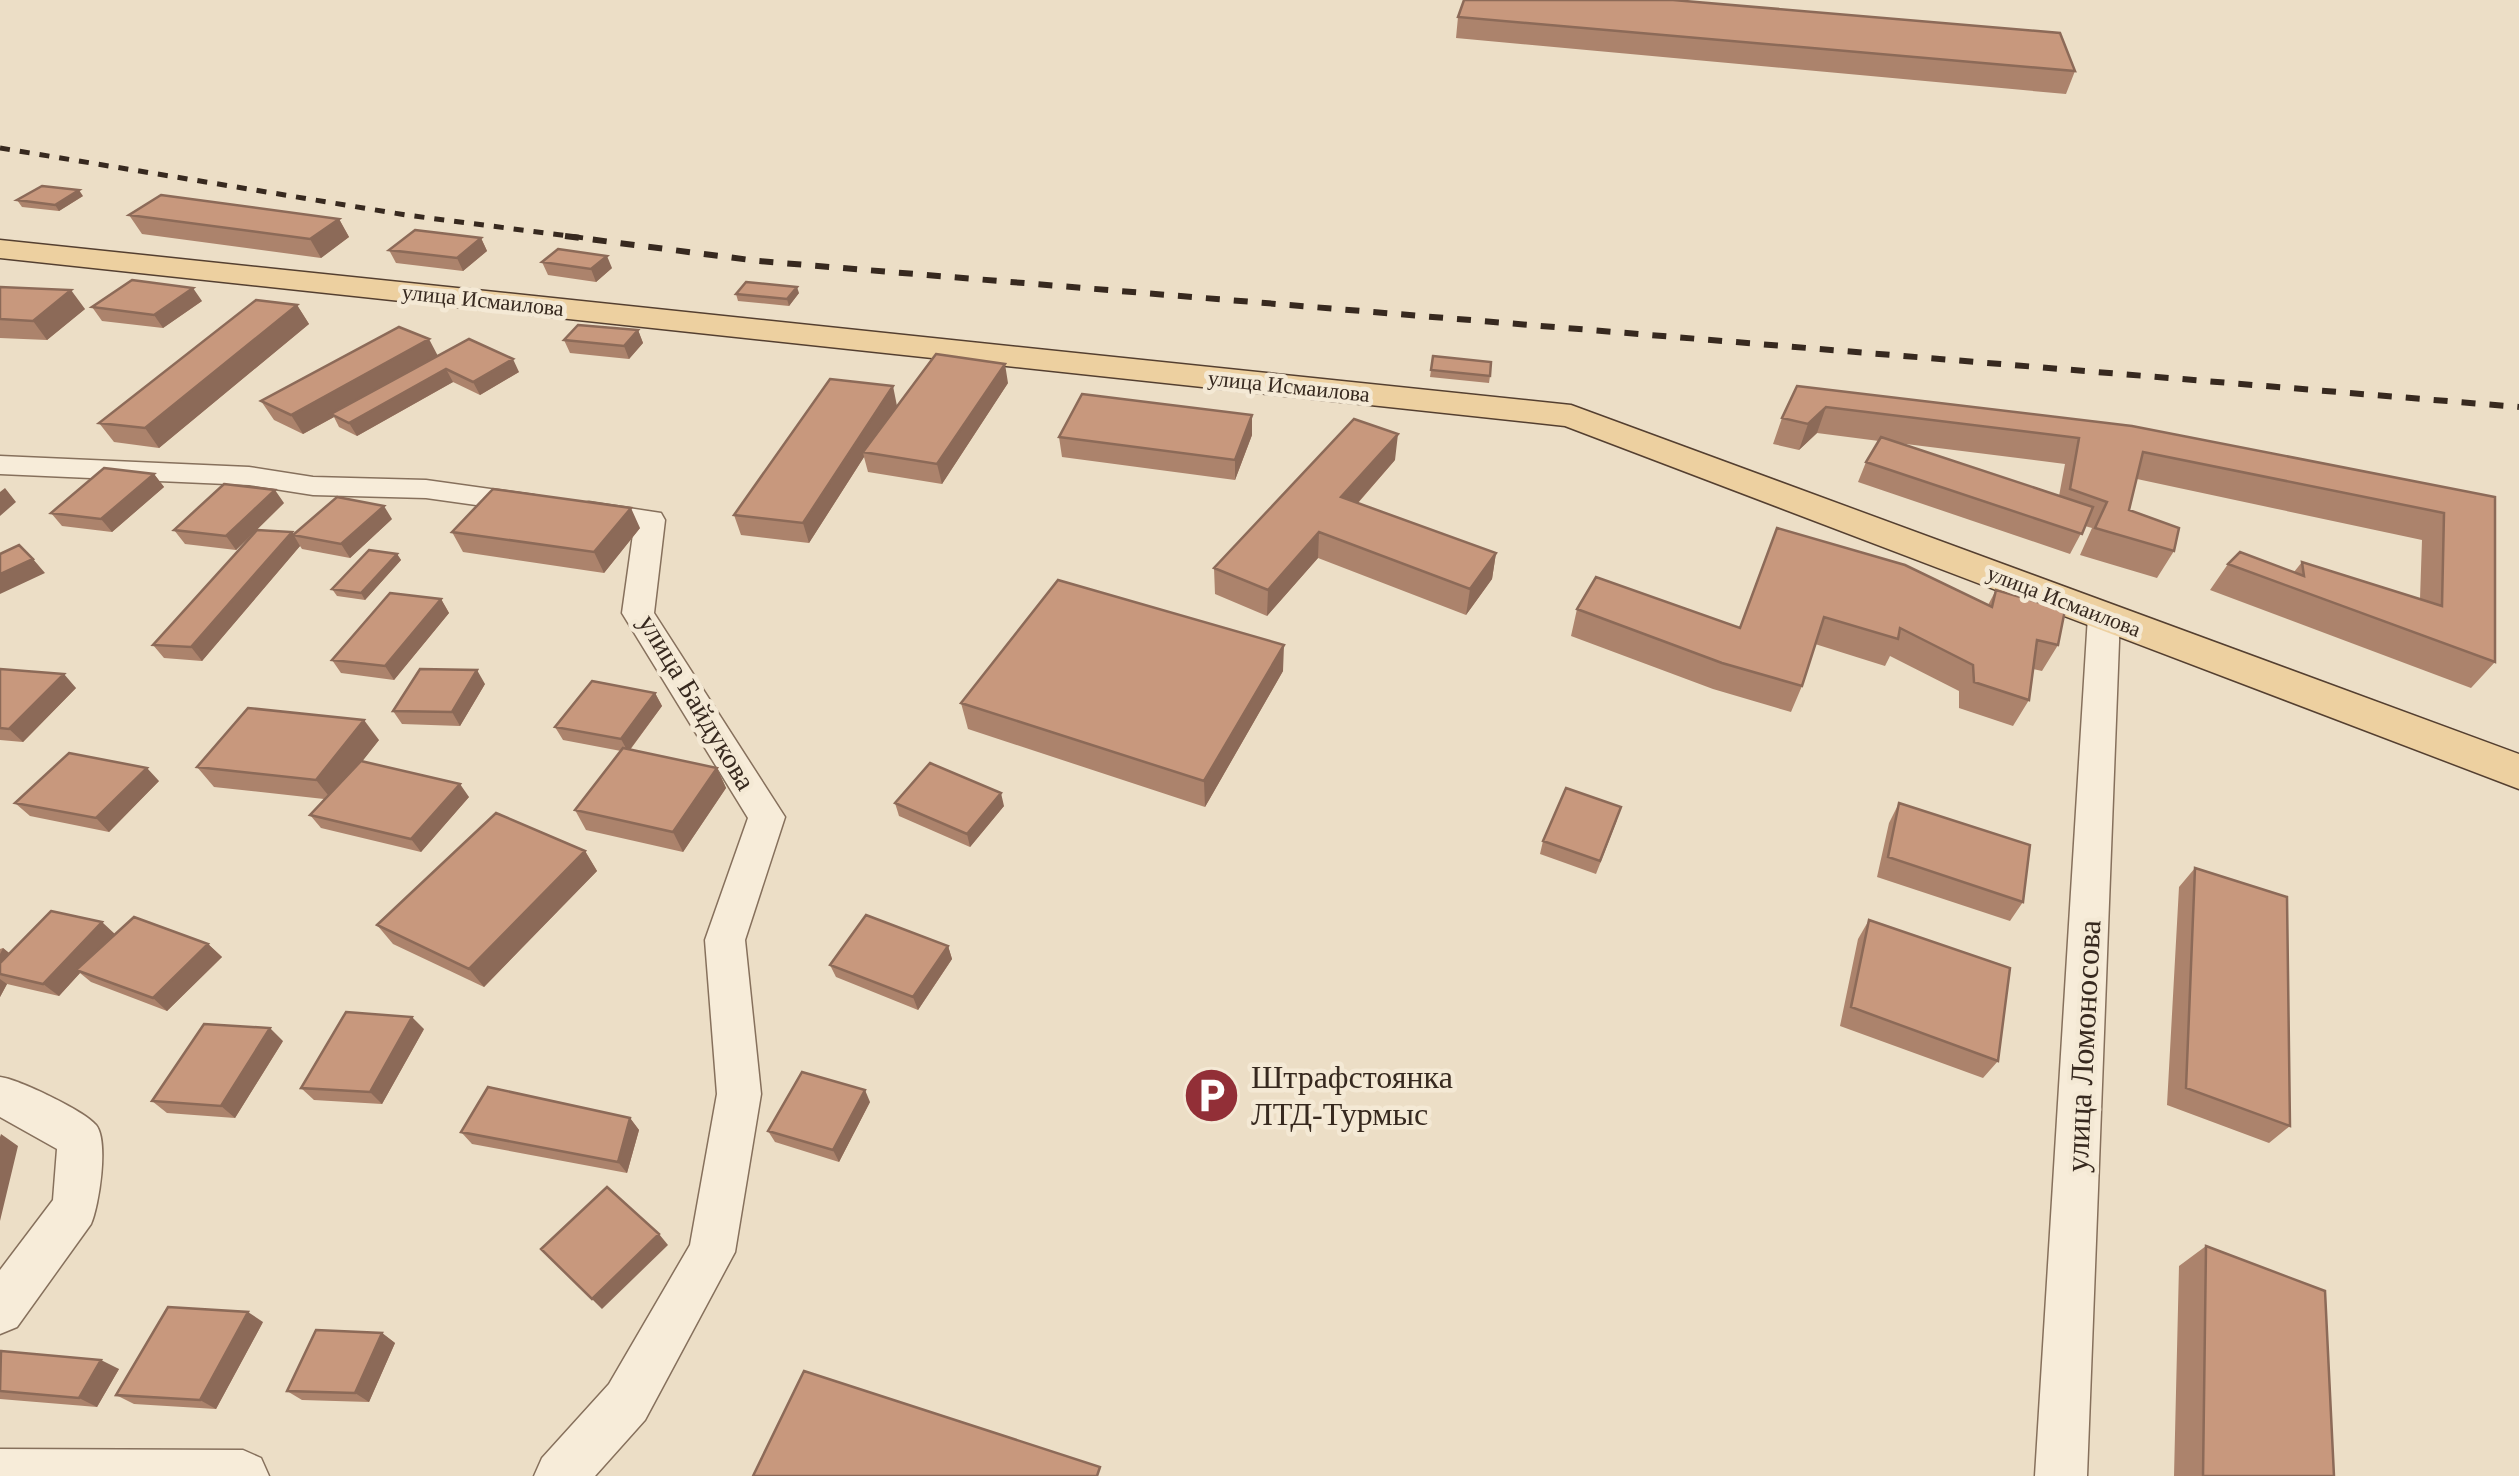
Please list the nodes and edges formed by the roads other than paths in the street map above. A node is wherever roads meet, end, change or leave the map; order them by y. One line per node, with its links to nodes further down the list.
1 (0, 249): 3 (main road, улица Исмаилова)
2 (0, 465): 9 (street, улица Байдукова)
3 (2104, 616): 4 (main road, улица Исмаилова); 10 (street, улица Ломоносова)
4 (2519, 772)
5 (0, 1097): 6 (street)
6 (0, 1310)
7 (0, 1475): 8 (street)
8 (242, 1476)
9 (560, 1476)
10 (2061, 1476)

